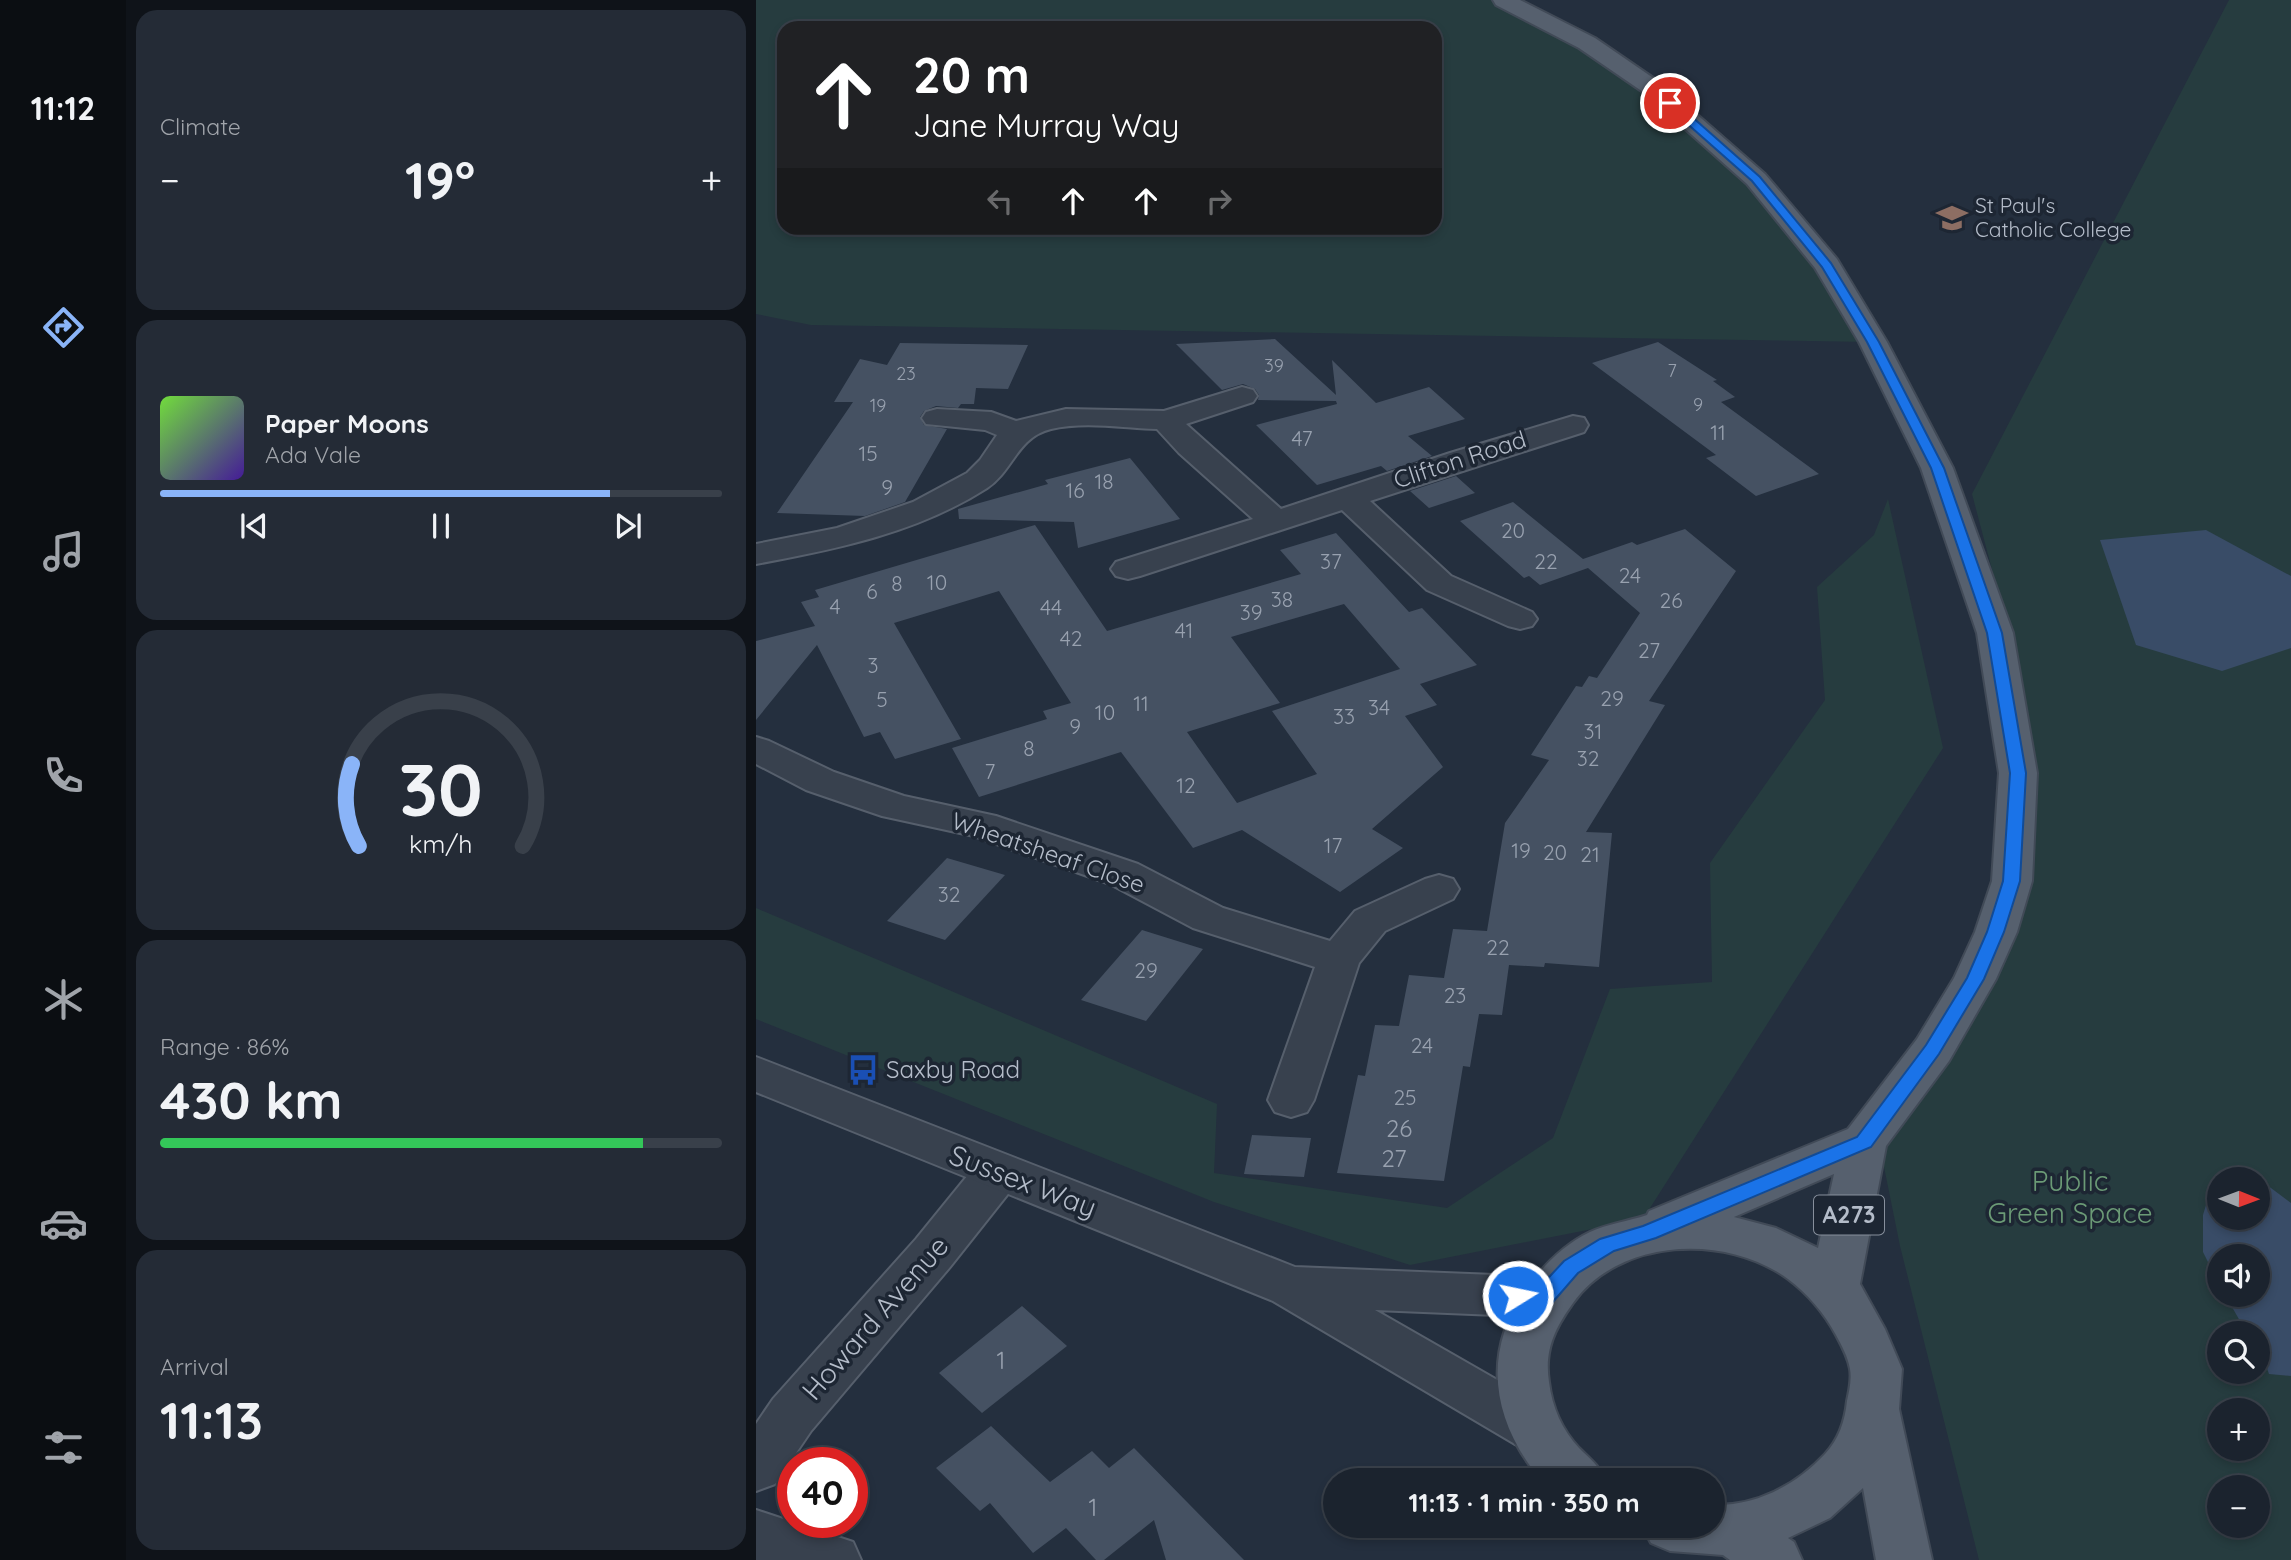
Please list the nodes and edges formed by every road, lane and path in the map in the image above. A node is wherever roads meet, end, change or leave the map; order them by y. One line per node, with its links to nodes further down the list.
1 (1504, 0): 17 (main road, A273)
2 (1241, 397): 4 (street)
3 (937, 418): 6 (street)
4 (1166, 420): 6 (street); 8 (street)
5 (1573, 425): 7 (street, Clifton Road)
6 (1015, 432): 9 (street)
7 (1347, 498): 8 (street, Clifton Road); 11 (street)
8 (1275, 522): 10 (street, Clifton Road)
9 (756, 554)
10 (1128, 569)
11 (1521, 619)
12 (756, 749): 14 (street, Wheatsheaf Close)
13 (1439, 889): 14 (street)
14 (1339, 959): 16 (street)
15 (756, 1074): 18 (street, Sussex Way)
16 (1291, 1100)
17 (1864, 1142): 19 (main road, A273); 21 (main road, A273)
18 (998, 1172): 20 (street, Sussex Way); 25 (street, Howard Avenue)
19 (1649, 1232): 21 (main road); 22 (main road)
20 (1291, 1287): 22 (street, Sussex Way); 24 (street, Sussex Way)
21 (1834, 1288): 23 (main road)
22 (1544, 1297): 24 (main road)
23 (1875, 1414): 29 (main road); 31 (main road)
24 (1534, 1428): 26 (main road)
25 (756, 1466)
26 (1563, 1468)
27 (756, 1535): 30 (street)
28 (1725, 1538): 29 (main road)
29 (1753, 1544)
30 (833, 1560)
31 (1904, 1560)

